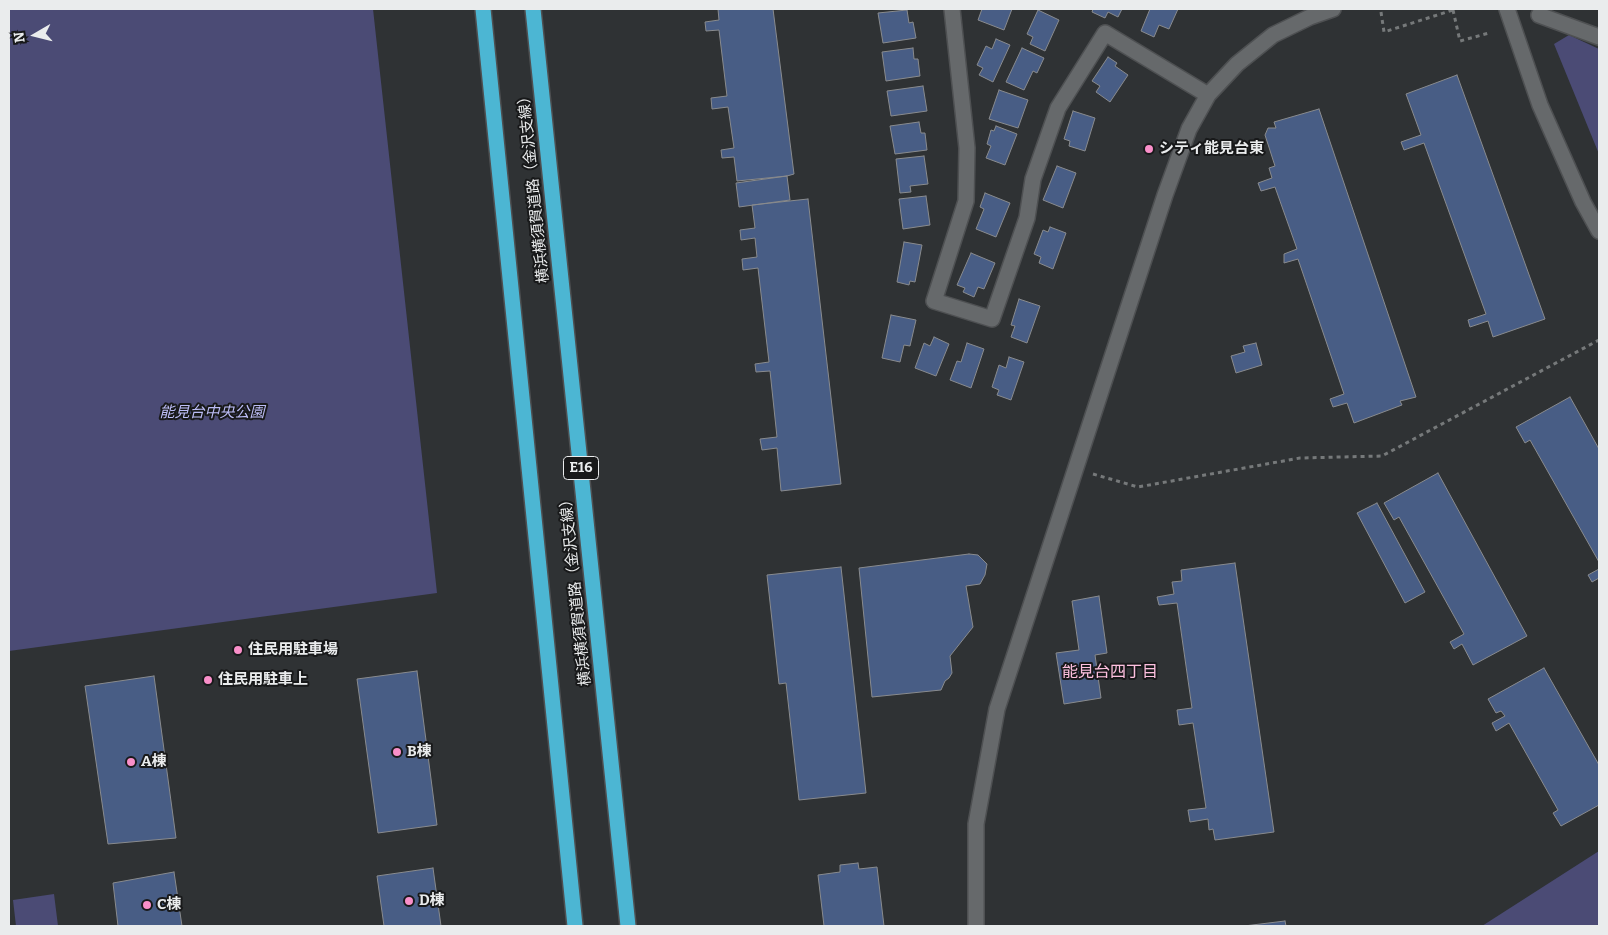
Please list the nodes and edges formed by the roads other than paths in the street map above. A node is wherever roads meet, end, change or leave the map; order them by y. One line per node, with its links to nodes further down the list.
1 (483, 9): 11 (highway)
2 (533, 9): 12 (highway, 横浜横須賀道路（金沢支線） / E16)
3 (952, 9): 9 (street)
4 (1333, 9): 6 (street)
5 (1507, 9): 10 (street)
6 (1308, 13): 9 (street)
7 (1539, 15): 8 (street)
8 (1599, 37)
9 (1208, 95): 13 (street)
10 (1599, 231)
11 (575, 926)
12 (628, 926)
13 (976, 926)

